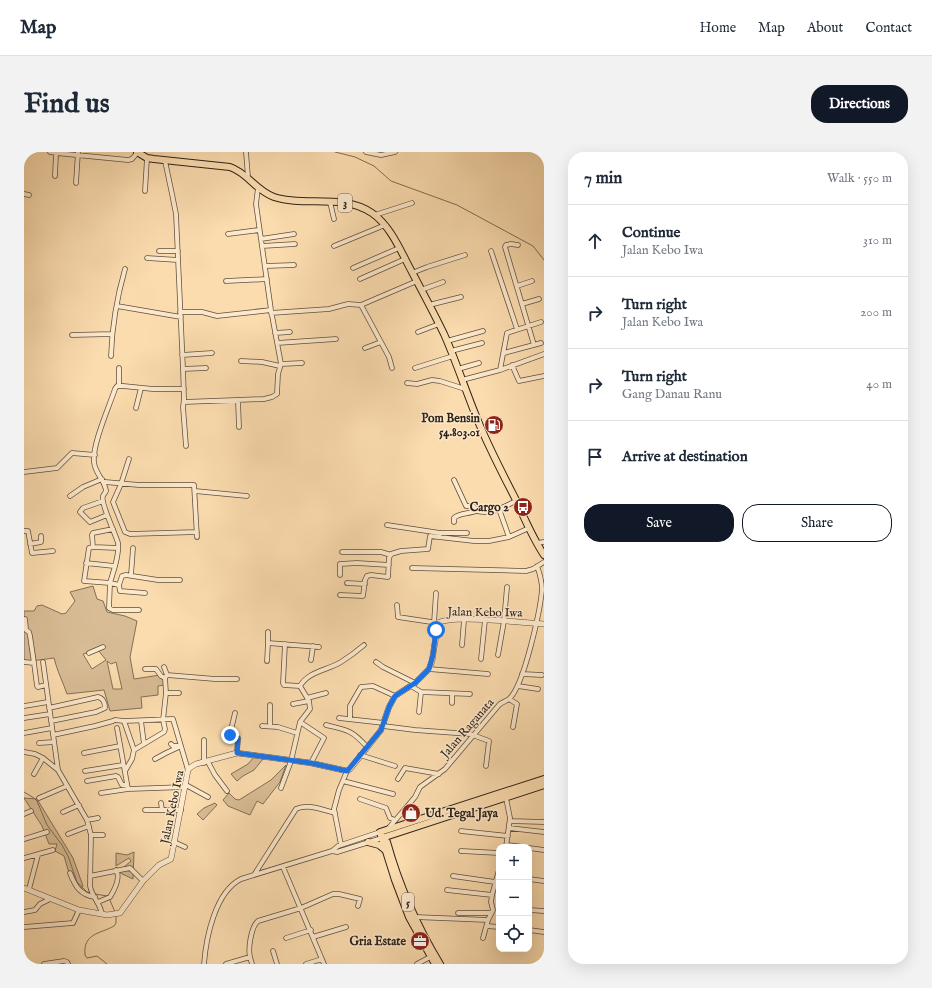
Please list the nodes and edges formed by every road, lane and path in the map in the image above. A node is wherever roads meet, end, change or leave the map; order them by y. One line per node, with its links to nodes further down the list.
1 (50, 152): 2 (street)
2 (56, 152): 8 (street); 11 (street)
3 (138, 152): 8 (street); 9 (highway, 3)
4 (246, 152): 12 (street)
5 (366, 152): 7 (street)
6 (394, 152): 7 (street)
7 (380, 153)
8 (78, 154): 13 (street)
9 (147, 158): 10 (highway, 3); 15 (street)
10 (165, 161): 12 (highway, 3); 33 (street)
11 (55, 176)
12 (248, 177): 14 (highway, 3)
13 (76, 183)
14 (258, 188): 18 (highway, 3); 23 (street)
15 (145, 191)
16 (24, 194): 17 (street)
17 (29, 195)
18 (330, 202): 20 (highway, 3); 21 (street)
19 (412, 203): 20 (street)
20 (376, 215): 22 (highway, 3)
21 (334, 219)
22 (385, 225): 30 (street); 31 (highway, 3)
23 (259, 230): 24 (street); 26 (street)
24 (228, 234)
25 (294, 234): 26 (street)
26 (261, 239): 29 (street)
27 (295, 244): 29 (street)
28 (518, 245): 50 (street)
29 (262, 246): 40 (street)
30 (334, 246)
31 (399, 248): 37 (highway, 3); 41 (street)
32 (160, 251): 33 (street)
33 (178, 251): 38 (street)
34 (491, 251): 63 (street)
35 (465, 255): 43 (street)
36 (147, 258): 38 (street)
37 (404, 259): 43 (highway, 3); 44 (street)
38 (178, 260): 59 (street)
39 (294, 265): 40 (street)
40 (265, 266): 45 (street)
41 (353, 268)
42 (125, 269): 57 (street)
43 (412, 273): 47 (highway, 3)
44 (360, 278)
45 (267, 279): 46 (street); 58 (street)
46 (226, 281)
47 (417, 281): 51 (highway, 3); 55 (street)
48 (532, 281): 50 (street)
49 (443, 282): 51 (street)
50 (516, 286): 54 (street)
51 (421, 290): 56 (highway, 3)
52 (461, 297): 56 (street)
53 (539, 299): 54 (street)
54 (522, 304): 62 (street)
55 (361, 305): 58 (street); 72 (street)
56 (429, 305): 61 (highway, 3)
57 (117, 306): 59 (street); 68 (street)
58 (271, 311): 59 (street); 67 (street)
59 (180, 315): 82 (street)
60 (541, 322): 62 (street)
61 (439, 324): 66 (street); 71 (highway, 3)
62 (529, 326): 63 (street); 76 (street)
63 (517, 329): 80 (street)
64 (483, 331): 71 (street)
65 (290, 332): 67 (street)
66 (418, 332)
67 (275, 333): 73 (street)
68 (112, 334): 69 (street); 83 (street)
69 (72, 335)
70 (336, 339): 73 (street)
71 (447, 341): 79 (highway, 3)
72 (381, 342): 77 (street); 91 (street)
73 (277, 343): 87 (street)
74 (482, 343): 79 (street)
75 (541, 343): 76 (street)
76 (534, 345): 80 (street)
77 (365, 348)
78 (212, 353): 82 (street)
79 (452, 353): 92 (street); 94 (highway, 3)
80 (504, 353): 95 (street)
81 (544, 354): 88 (street)
82 (182, 355): 93 (street)
83 (111, 356)
84 (241, 361): 87 (street)
85 (302, 363): 87 (street)
86 (479, 363): 94 (street)
87 (281, 365): 103 (street)
88 (512, 365): 95 (street); 96 (street)
89 (119, 368): 99 (street)
90 (206, 368): 93 (street)
91 (392, 368)
92 (415, 368)
93 (183, 369): 101 (street)
94 (458, 369): 97 (highway, 3)
95 (500, 370): 97 (street)
96 (544, 376)
97 (462, 380): 102 (highway, 3)
98 (408, 384): 102 (street)
99 (119, 386): 100 (street); 108 (street)
100 (141, 388): 101 (street); 105 (street)
101 (184, 389): 104 (street)
102 (465, 389): 118 (highway, 3)
103 (238, 401): 104 (street); 106 (street)
104 (184, 402): 107 (street)
105 (136, 408)
106 (239, 427)
107 (186, 446)
108 (95, 455): 110 (street); 112 (street)
109 (129, 460): 113 (street)
110 (24, 472)
111 (454, 480): 120 (street)
112 (103, 481): 113 (street); 115 (street); 117 (street)
113 (121, 484): 114 (street); 127 (street)
114 (195, 491): 116 (street); 127 (street)
115 (70, 496)
116 (246, 496)
117 (103, 501): 121 (street); 121 (street)
118 (516, 501): 119 (street); 125 (highway, 3)
119 (499, 510): 120 (street); 132 (street)
120 (476, 511): 122 (street)
121 (107, 515): 124 (street)
122 (454, 522)
123 (388, 525): 129 (street)
124 (113, 528): 135 (street); 136 (street)
125 (529, 528): 132 (street); 133 (highway, 3)
126 (24, 531): 134 (street)
127 (197, 532): 131 (street)
128 (467, 533): 129 (street)
129 (439, 535): 132 (street); 140 (street)
130 (41, 536): 134 (street)
131 (197, 537)
132 (509, 537)
133 (541, 543): 141 (highway, 3)
134 (30, 544): 138 (street)
135 (93, 547): 136 (street); 143 (street)
136 (118, 548): 145 (street)
137 (133, 548): 148 (street)
138 (53, 551)
139 (342, 552): 140 (street)
140 (390, 555): 144 (street)
141 (544, 555)
142 (544, 562): 146 (street)
143 (86, 563): 145 (street); 151 (street)
144 (389, 565): 149 (street); 153 (street)
145 (114, 566): 151 (street)
146 (537, 566): 147 (street); 166 (street, Jalan Raganata)
147 (412, 568)
148 (131, 575): 150 (street); 154 (street)
149 (340, 575)
150 (180, 580)
151 (110, 583): 154 (street); 160 (street)
152 (347, 583): 153 (street)
153 (365, 584): 158 (street)
154 (119, 585): 157 (street)
155 (507, 587): 164 (street)
156 (436, 592): 165 (street)
157 (145, 593)
158 (340, 595)
159 (396, 605): 165 (street)
160 (139, 610)
161 (25, 619): 184 (street)
162 (464, 620): 163 (street, Jalan Kebo Iwa); 165 (street, Jalan Kebo Iwa); 172 (street)
163 (485, 620): 164 (street, Jalan Kebo Iwa); 178 (street)
164 (504, 621): 166 (street, Jalan Kebo Iwa); 177 (street)
165 (436, 623): 187 (street, Jalan Kebo Iwa)
166 (537, 624): 167 (street, Jalan Kebo Iwa); 189 (street, Jalan Raganata)
167 (544, 624)
168 (268, 632): 169 (street)
169 (268, 643): 170 (street); 180 (street)
170 (285, 644): 173 (street); 195 (street)
171 (364, 645): 195 (street)
172 (462, 645)
173 (313, 646): 175 (street); 179 (street)
174 (103, 647): 176 (street)
175 (319, 647)
176 (89, 653)
177 (498, 655)
178 (481, 659)
179 (311, 660)
180 (267, 661)
181 (24, 662): 184 (street)
182 (43, 662): 193 (street)
183 (376, 662): 194 (street)
184 (34, 663): 193 (street)
185 (164, 667): 191 (street)
186 (145, 669): 191 (street)
187 (429, 669): 188 (street); 194 (street)
188 (488, 674)
189 (522, 674): 190 (street); 196 (street, Jalan Raganata)
190 (542, 675)
191 (166, 677): 192 (street); 199 (street)
192 (236, 679)
193 (46, 685): 207 (street)
194 (413, 685): 198 (street); 204 (street)
195 (300, 686): 206 (street)
196 (518, 686): 197 (street); 205 (street, Jalan Raganata)
197 (538, 689)
198 (421, 692): 202 (street); 213 (street)
199 (166, 693): 200 (street); 219 (street)
200 (179, 693)
201 (326, 693): 206 (street)
202 (452, 694): 203 (street); 208 (street)
203 (470, 694)
204 (395, 696): 218 (street); 226 (street)
205 (509, 699): 228 (street); 233 (street, Jalan Raganata)
206 (308, 700): 209 (street); 223 (street)
207 (48, 702): 211 (street); 212 (street)
208 (452, 703)
209 (292, 704)
210 (270, 705): 224 (street)
211 (24, 706)
212 (49, 708): 215 (street); 220 (street)
213 (419, 712)
214 (235, 713): 246 (street)
215 (50, 714): 216 (street); 220 (street)
216 (24, 718)
217 (339, 718): 218 (street)
218 (350, 719): 226 (street)
219 (163, 720): 222 (street); 238 (street); 241 (street)
220 (51, 721): 229 (street)
221 (124, 721): 222 (street); 234 (street); 243 (street)
222 (141, 721): 238 (street)
223 (300, 722): 232 (street); 253 (street)
224 (270, 725): 227 (street); 232 (street)
225 (326, 725): 242 (street)
226 (384, 725): 233 (street); 242 (street)
227 (262, 726)
228 (513, 727)
229 (52, 728): 231 (street); 234 (street)
230 (117, 728): 240 (street)
231 (24, 733)
232 (297, 733): 251 (street)
233 (475, 734): 256 (street); 263 (street, Jalan Raganata)
234 (53, 735): 237 (street)
235 (204, 740): 252 (street)
236 (38, 742): 237 (street)
237 (54, 742): 257 (street)
238 (144, 744): 243 (street)
239 (171, 744): 241 (street)
240 (120, 746): 245 (street); 254 (street)
241 (181, 746): 250 (street); 258 (street)
242 (368, 747): 247 (street)
243 (134, 750): 260 (street)
244 (25, 752): 248 (street); 249 (street)
245 (84, 753)
246 (237, 753): 251 (street, Jalan Kebo Iwa); 252 (street, Jalan Kebo Iwa)
247 (360, 755): 255 (street); 261 (street)
248 (24, 758)
249 (43, 758): 257 (street); 262 (street)
250 (155, 759)
251 (291, 761): 253 (street, Jalan Kebo Iwa); 272 (street)
252 (206, 762): 258 (street, Jalan Kebo Iwa); 273 (street)
253 (311, 763): 261 (street, Jalan Kebo Iwa)
254 (123, 765): 259 (street); 260 (street)
255 (395, 766)
256 (486, 766)
257 (58, 770): 269 (street)
258 (188, 770): 270 (street, Jalan Kebo Iwa)
259 (85, 771)
260 (124, 771): 271 (street)
261 (347, 771): 267 (street)
262 (34, 774)
263 (440, 774): 264 (street); 291 (street, Jalan Raganata)
264 (398, 779)
265 (544, 779): 300 (highway)
266 (87, 781): 271 (street)
267 (343, 781): 275 (street); 287 (street)
268 (544, 785): 278 (highway)
269 (67, 786): 277 (street); 281 (street)
270 (185, 786): 271 (street); 276 (street); 284 (street, Jalan Kebo Iwa)
271 (127, 787): 274 (street)
272 (281, 788)
273 (227, 791)
274 (101, 793)
275 (393, 794)
276 (208, 797)
277 (39, 798)
278 (506, 798): 292 (street); 296 (highway)
279 (360, 799): 291 (street)
280 (162, 803): 283 (street)
281 (79, 805): 286 (street); 290 (street)
282 (145, 810): 283 (street)
283 (162, 810): 284 (street)
284 (181, 810): 307 (street, Jalan Kebo Iwa)
285 (31, 811): 288 (street)
286 (63, 812)
287 (335, 813): 310 (street); 325 (street)
288 (24, 814)
289 (98, 818): 290 (street)
290 (87, 820): 294 (street)
291 (395, 820): 300 (street, Jalan Raganata)
292 (510, 821): 293 (street); 295 (street)
293 (544, 822)
294 (89, 826): 301 (street); 302 (street)
295 (509, 828): 299 (street); 304 (street)
296 (403, 830): 300 (highway); 314 (highway)
297 (461, 831): 304 (street)
298 (47, 832): 305 (street)
299 (544, 832)
300 (384, 833): 306 (street); 308 (street); 314 (highway, 5)
301 (68, 834)
302 (91, 835): 303 (street); 326 (street)
303 (103, 835)
304 (508, 836): 309 (street)
305 (24, 839)
306 (354, 840): 310 (street); 311 (street)
307 (174, 842): 312 (street); 329 (street, Jalan Kebo Iwa)
308 (368, 842): 311 (street); 314 (highway)
309 (507, 844)
310 (340, 845): 317 (street)
311 (356, 846): 317 (street)
312 (185, 847)
313 (532, 848): 316 (street)
314 (387, 849): 347 (highway, 5); 360 (highway, 5)
315 (53, 850): 320 (street)
316 (544, 850)
317 (332, 851): 322 (street)
318 (461, 851): 319 (street)
319 (496, 853)
320 (38, 855): 321 (street); 332 (street)
321 (24, 858)
322 (283, 867): 325 (street); 338 (street)
323 (116, 870): 326 (street); 329 (street); 335 (street)
324 (70, 873): 335 (street)
325 (254, 875): 365 (street)
326 (90, 876): 335 (street)
327 (453, 876): 331 (street)
328 (532, 879): 330 (street)
329 (143, 881): 346 (street, Jalan Kebo Iwa)
330 (544, 881)
331 (495, 882): 334 (street)
332 (26, 888): 336 (street, Jalan Kebo Iwa)
333 (447, 890): 334 (street)
334 (492, 895): 339 (street)
335 (95, 898): 346 (street)
336 (50, 899): 340 (street, Jalan Kebo Iwa); 343 (street)
337 (358, 906): 338 (street)
338 (301, 908): 353 (street); 361 (street)
339 (493, 908): 345 (street)
340 (79, 910): 346 (street, Jalan Kebo Iwa); 350 (street)
341 (532, 910): 342 (street)
342 (544, 911)
343 (24, 912)
344 (458, 913): 345 (street)
345 (491, 913): 348 (street)
346 (105, 914)
347 (414, 917): 348 (street); 360 (highway, 5)
348 (488, 920): 349 (street)
349 (487, 926): 352 (street); 358 (street)
350 (24, 927)
351 (346, 927): 356 (street)
352 (496, 927)
353 (310, 930): 356 (street); 357 (street)
354 (532, 930): 355 (street)
355 (544, 932)
356 (313, 937): 362 (street)
357 (286, 938)
358 (483, 938)
359 (273, 951): 368 (street)
360 (432, 956): 370 (street); 371 (highway, 5); 372 (highway, 5)
361 (250, 957): 366 (street); 367 (street)
362 (323, 962): 369 (street)
363 (44, 964): 364 (street)
364 (68, 964)
365 (204, 964)
366 (226, 964)
367 (252, 964)
368 (277, 964)
369 (306, 964)
370 (417, 964)
371 (435, 964)
372 (440, 964)

